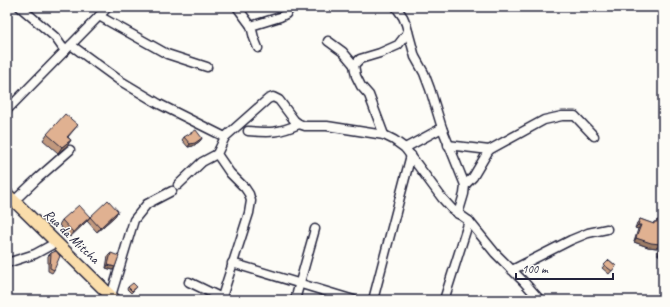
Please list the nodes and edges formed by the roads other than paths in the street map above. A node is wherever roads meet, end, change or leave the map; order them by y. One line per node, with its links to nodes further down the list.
1 (20, 7): 12 (street)
2 (107, 7): 8 (street)
3 (237, 7): 9 (street)
4 (291, 7): 9 (street)
5 (396, 7): 10 (street)
6 (660, 7): 7 (street)
7 (663, 9)
8 (99, 16): 12 (street); 15 (street)
9 (251, 26): 13 (street)
10 (408, 32): 14 (street); 18 (street)
11 (328, 41): 14 (street)
12 (68, 48): 16 (street); 22 (street)
13 (258, 48)
14 (354, 65): 20 (street)
15 (207, 67)
16 (7, 110)
17 (299, 124): 19 (street); 20 (street); 22 (street)
18 (442, 128): 23 (street); 26 (street)
19 (248, 131)
20 (384, 135): 26 (street)
21 (594, 136): 25 (street)
22 (225, 137): 27 (street)
23 (448, 144): 25 (street); 28 (street)
24 (70, 150): 29 (street)
25 (489, 150): 28 (street)
26 (408, 151): 30 (street); 45 (street)
27 (217, 154): 36 (street); 40 (street)
28 (465, 185): 30 (street)
29 (11, 197): 34 (main road, Rua da Mitcha)
30 (458, 214): 31 (street)
31 (469, 221): 37 (street); 46 (street)
32 (315, 229): 39 (street)
33 (607, 229): 37 (street)
34 (57, 242): 35 (street); 40 (main road, Rua da Mitcha)
35 (7, 263)
36 (232, 263): 39 (street); 42 (street)
37 (512, 270): 47 (street)
38 (189, 282): 42 (street)
39 (300, 284): 43 (street); 44 (street)
40 (113, 298)
41 (663, 298): 48 (street)
42 (221, 299)
43 (295, 300)
44 (354, 300)
45 (373, 300)
46 (444, 300)
47 (540, 300)
48 (660, 300)

